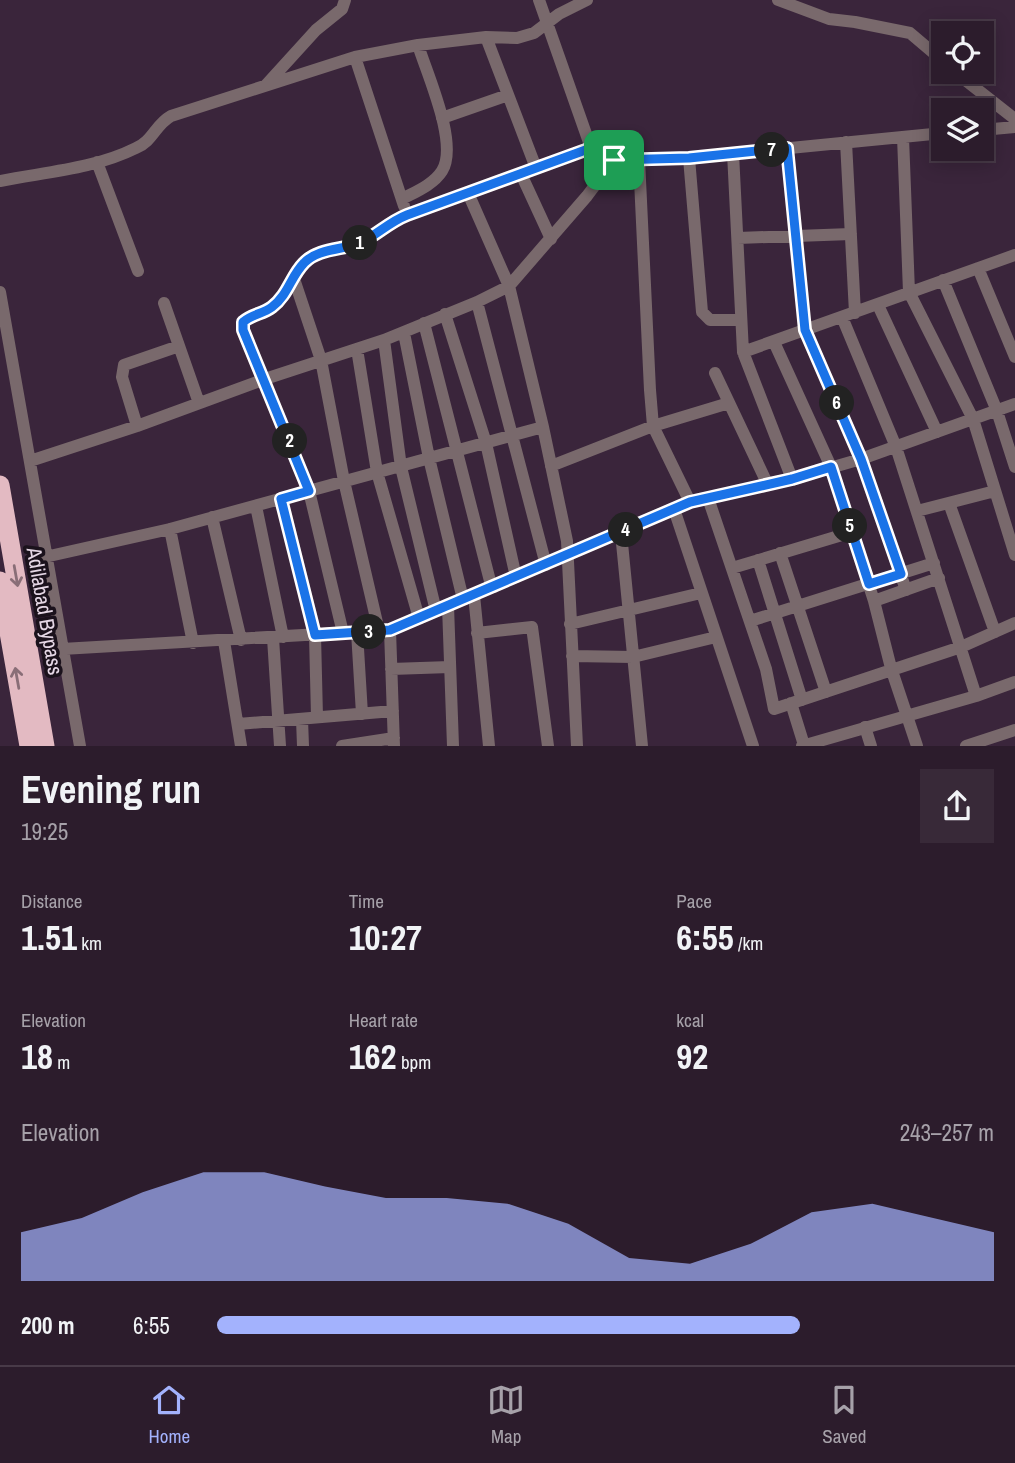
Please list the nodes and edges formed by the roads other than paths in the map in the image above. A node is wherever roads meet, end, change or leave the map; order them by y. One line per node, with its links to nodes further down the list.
1 (345, 0): 11 (street)
2 (539, 0): 5 (street)
3 (587, 0): 5 (street)
4 (778, 0): 8 (street)
5 (546, 23): 6 (street); 20 (street)
6 (486, 37): 7 (street); 12 (street)
7 (418, 45): 9 (street); 13 (street)
8 (931, 51)
9 (355, 57): 11 (street); 31 (street)
10 (970, 84): 14 (street)
11 (265, 86): 26 (street)
12 (508, 95): 13 (street); 27 (street)
13 (442, 118): 31 (street)
14 (1015, 119)
15 (1015, 127): 16 (street)
16 (994, 129)
17 (931, 134): 18 (street)
18 (903, 137): 19 (street); 44 (street)
19 (846, 142): 21 (street); 33 (street)
20 (591, 148): 25 (street); 27 (street)
21 (787, 148): 22 (street); 34 (street)
22 (733, 153): 23 (street); 35 (street)
23 (689, 158): 24 (street); 50 (street)
24 (639, 159): 25 (street); 69 (street)
25 (614, 160): 36 (street)
26 (97, 162): 29 (street); 39 (street)
27 (536, 168): 28 (street)
28 (521, 174): 30 (street); 36 (street)
29 (0, 181)
30 (468, 193): 32 (street); 42 (street)
31 (402, 199): 32 (street)
32 (407, 215): 40 (street)
33 (851, 234): 34 (street); 49 (street)
34 (796, 236): 35 (street); 52 (street)
35 (737, 238): 50 (street)
36 (551, 239): 42 (street)
37 (1015, 255): 38 (street)
38 (978, 268): 41 (street); 59 (street)
39 (138, 271)
40 (294, 279): 60 (street); 62 (street)
41 (943, 280): 44 (street); 66 (street)
42 (509, 286): 45 (street); 70 (street)
43 (0, 292): 78 (street)
44 (909, 292): 47 (street); 67 (street)
45 (477, 302): 48 (street); 72 (street)
46 (164, 303): 56 (street)
47 (878, 304): 49 (street); 71 (street)
48 (445, 314): 51 (street); 73 (street)
49 (848, 315): 52 (street); 74 (street)
50 (741, 320): 58 (street)
51 (424, 323): 53 (street); 75 (street)
52 (805, 330): 55 (street); 77 (street)
53 (404, 333): 54 (street); 76 (street)
54 (384, 341): 57 (street); 80 (street)
55 (774, 342): 58 (street); 81 (street)
56 (179, 346): 63 (street); 68 (street)
57 (357, 349): 60 (street); 83 (street)
58 (743, 352): 84 (street)
59 (1015, 357)
60 (321, 360): 62 (street); 85 (street)
61 (715, 373): 64 (street)
62 (265, 379): 63 (street); 88 (street)
63 (199, 402): 68 (street)
64 (729, 403): 69 (street); 86 (street)
65 (1015, 404): 66 (street)
66 (997, 411): 67 (street); 82 (street)
67 (973, 419): 71 (street); 89 (street)
68 (137, 426): 78 (street)
69 (653, 426): 79 (street); 92 (street)
70 (543, 427): 72 (street); 79 (street)
71 (937, 432): 74 (street)
72 (511, 436): 73 (street); 107 (street)
73 (486, 443): 75 (street); 110 (street)
74 (896, 447): 77 (street); 96 (street)
75 (458, 450): 76 (street); 114 (street)
76 (429, 458): 80 (street); 117 (street)
77 (861, 459): 81 (street); 109 (street)
78 (30, 461): 104 (street)
79 (551, 466): 103 (street)
80 (401, 467): 83 (street); 120 (street)
81 (831, 467): 84 (street); 99 (street)
82 (1015, 467)
83 (377, 472): 85 (street); 123 (street)
84 (792, 479): 86 (street)
85 (344, 481): 88 (street); 127 (street)
86 (767, 483): 90 (street)
87 (0, 485): 161 (highway, Adilabad Bypass, one-way to 161)
88 (309, 491): 91 (street); 130 (street)
89 (995, 491): 93 (street); 102 (street)
90 (708, 498): 92 (street); 108 (street)
91 (281, 499): 94 (street); 132 (street)
92 (690, 502): 95 (street)
93 (949, 503): 96 (street); 129 (street)
94 (256, 506): 97 (street); 133 (street)
95 (674, 509): 100 (street); 116 (street)
96 (917, 511): 106 (street)
97 (212, 517): 98 (street); 135 (street)
98 (170, 529): 104 (street); 138 (street)
99 (852, 531): 101 (street); 113 (street)
100 (621, 533): 103 (street); 121 (street)
101 (780, 553): 105 (street); 119 (street)
102 (1015, 555)
103 (566, 556): 107 (street); 126 (street)
104 (45, 557): 137 (street)
105 (758, 560): 108 (street); 122 (street)
106 (934, 563): 109 (street); 111 (street)
107 (546, 565): 110 (street)
108 (732, 568): 124 (street)
109 (901, 574): 113 (street); 115 (street)
110 (516, 577): 114 (street)
111 (939, 578): 115 (street); 139 (street)
112 (0, 580): 160 (highway, Adilabad Bypass, one-way to 112)
113 (869, 584): 118 (street); 119 (street)
114 (494, 587): 117 (street)
115 (906, 590): 118 (street)
116 (701, 593): 121 (street); 134 (street)
117 (470, 597): 120 (street); 131 (street)
118 (874, 601): 143 (street)
119 (798, 606): 122 (street); 146 (street)
120 (442, 608): 123 (street); 142 (street)
121 (628, 611): 126 (street); 141 (street)
122 (775, 614): 124 (street); 148 (street)
123 (419, 618): 127 (street)
124 (750, 621): 148 (street)
125 (1015, 623): 129 (street)
126 (570, 624): 140 (street)
127 (384, 631): 128 (street); 144 (street)
128 (357, 632): 130 (street); 150 (street)
129 (995, 632): 139 (street)
130 (343, 633): 132 (street)
131 (477, 633): 168 (street); 169 (street)
132 (315, 635): 133 (street); 152 (street)
133 (278, 637): 135 (street); 154 (street)
134 (716, 637): 141 (street); 172 (street)
135 (241, 639): 136 (street)
136 (224, 640): 138 (street); 155 (street)
137 (58, 643): 138 (street); 162 (street)
138 (193, 643)
139 (961, 647): 143 (street); 147 (street)
140 (572, 656): 141 (street); 170 (street)
141 (633, 657): 171 (street)
142 (450, 667): 144 (street); 167 (street)
143 (891, 668): 146 (street); 151 (street)
144 (391, 669): 149 (street)
145 (1015, 682): 147 (street)
146 (826, 692): 148 (street)
147 (976, 696): 151 (street)
148 (796, 701): 159 (street)
149 (393, 711): 150 (street); 158 (street)
150 (362, 713): 152 (street)
151 (907, 715): 156 (street); 174 (street)
152 (317, 717): 153 (street)
153 (302, 719): 154 (street); 165 (street)
154 (278, 720): 155 (street); 164 (street)
155 (238, 724): 163 (street)
156 (866, 727): 159 (street); 173 (street)
157 (1015, 731): 175 (street)
158 (394, 742): 166 (street)
159 (810, 744)
160 (29, 746)
161 (45, 746)
162 (80, 746)
163 (241, 746)
164 (280, 746)
165 (303, 746)
166 (342, 746)
167 (453, 746)
168 (489, 746)
169 (548, 746)
170 (577, 746)
171 (642, 746)
172 (753, 746)
173 (871, 746)
174 (917, 746)
175 (966, 746)

